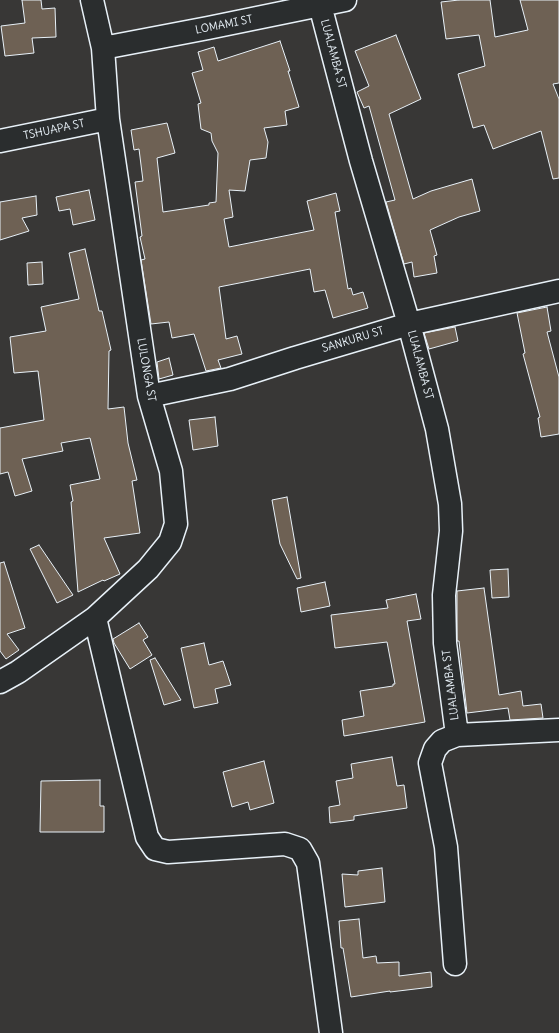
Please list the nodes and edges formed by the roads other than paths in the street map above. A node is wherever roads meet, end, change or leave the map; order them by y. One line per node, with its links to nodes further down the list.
1 (92, 0): 4 (street, LULONGA ST)
2 (345, 0): 3 (street, LOMAMI ST)
3 (320, 5): 4 (street, LOMAMI ST); 8 (street, LUALAMBA ST)
4 (103, 48): 5 (street, LULONGA ST)
5 (108, 119): 6 (street, TSHUAPA ST); 9 (street, LULONGA ST)
6 (0, 142)
7 (559, 291): 8 (street, SANKURU ST)
8 (409, 324): 9 (street, SANKURU ST); 13 (street, LUALAMBA ST)
9 (149, 396): 10 (street, LULONGA ST)
10 (95, 618): 11 (street, LULONGA ST); 15 (street)
11 (0, 682)
12 (559, 730): 13 (street)
13 (457, 735): 14 (street)
14 (455, 964)
15 (331, 1033)

